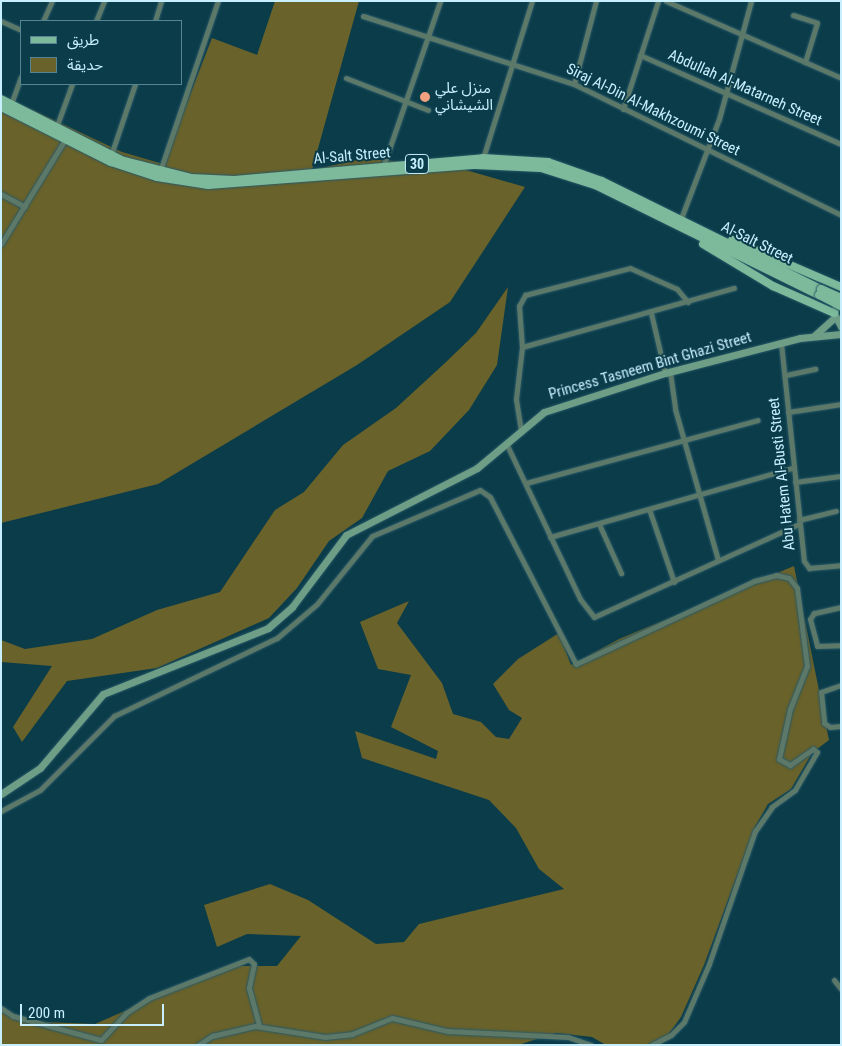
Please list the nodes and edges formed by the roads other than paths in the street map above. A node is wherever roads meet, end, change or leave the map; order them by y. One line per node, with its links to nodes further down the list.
1 (52, 1): 13 (street)
2 (104, 1): 14 (street)
3 (161, 1): 15 (street)
4 (218, 1): 43 (street)
5 (440, 1): 19 (street)
6 (532, 1): 21 (street)
7 (596, 1): 26 (street)
8 (658, 1): 20 (street)
9 (666, 1): 18 (street)
10 (751, 1): 18 (street)
11 (793, 15): 22 (street)
12 (363, 16): 19 (street, Siraj Al-Din Al-Makhzoumi Street)
13 (44, 20)
14 (96, 20)
15 (155, 20)
16 (1, 22): 17 (street)
17 (20, 30)
18 (741, 35): 22 (street); 29 (street)
19 (429, 37): 21 (street, Siraj Al-Din Al-Makhzoumi Street); 31 (street)
20 (640, 54): 29 (street, Abdullah Al-Matarneh Street); 34 (street)
21 (510, 62): 26 (street, Siraj Al-Din Al-Makhzoumi Street); 41 (street)
22 (805, 62): 24 (street)
23 (346, 78): 31 (street)
24 (841, 78)
25 (20, 79): 32 (street)
26 (574, 84): 34 (street, Siraj Al-Din Al-Makhzoumi Street)
27 (72, 85): 36 (street)
28 (135, 85): 40 (street)
29 (726, 93): 38 (street, Abdullah Al-Matarneh Street); 39 (street)
30 (1, 99): 32 (main road, Al-Salt Street / 30)
31 (408, 102): 35 (street); 42 (street)
32 (10, 104): 36 (main road, Al-Salt Street / 30)
33 (1, 107): 37 (main road, Al-Salt Street / 30)
34 (622, 109): 39 (street, Siraj Al-Din Al-Makhzoumi Street)
35 (428, 110)
36 (56, 128): 40 (main road, Al-Salt Street / 30)
37 (64, 141): 45 (street); 49 (main road, Al-Salt Street / 30)
38 (841, 144)
39 (709, 150): 46 (street, Siraj Al-Din Al-Makhzoumi Street); 47 (street)
40 (111, 155): 43 (main road, Al-Salt Street / 30)
41 (483, 158): 42 (main road, Al-Salt Street / 30); 47 (main road, Al-Salt Street / 30)
42 (383, 168): 43 (main road, Al-Salt Street / 30)
43 (160, 172)
44 (1, 194): 45 (street)
45 (25, 207): 50 (street)
46 (841, 215)
47 (680, 221): 48 (main road, Al-Salt Street / 30)
48 (702, 231): 51 (main road); 53 (main road, Al-Salt Street / 30)
49 (692, 235): 53 (main road, Al-Salt Street / 30); 59 (main road)
50 (1, 244)
51 (841, 287)
52 (734, 288): 56 (street)
53 (820, 292): 55 (main road, Al-Salt Street / 30, bridge); 57 (main road, Al-Salt Street / 30, bridge)
54 (841, 294): 59 (main road)
55 (841, 298)
56 (688, 302): 58 (street); 64 (street)
57 (841, 306)
58 (651, 313): 64 (street); 66 (street)
59 (834, 315): 60 (main road); 62 (main road)
60 (841, 327)
61 (841, 334): 62 (main road, Princess Tasneem Bint Ghazi Street)
62 (812, 337): 63 (main road, Princess Tasneem Bint Ghazi Street)
63 (781, 343): 66 (main road, Princess Tasneem Bint Ghazi Street); 67 (street, Abu Hatem Al-Busti Street)
64 (522, 347): 71 (street)
65 (815, 369): 67 (street)
66 (668, 372): 71 (main road, Princess Tasneem Bint Ghazi Street); 72 (street)
67 (786, 376): 69 (street, Abu Hatem Al-Busti Street)
68 (841, 404): 69 (street)
69 (788, 412): 74 (street, Abu Hatem Al-Busti Street)
70 (758, 420): 72 (street)
71 (521, 431): 73 (main road, Princess Tasneem Bint Ghazi Street)
72 (683, 438): 77 (street); 78 (street)
73 (506, 443): 77 (street); 92 (main road, Princess Tasneem Bint Ghazi Street)
74 (793, 468): 76 (street, Abu Hatem Al-Busti Street); 78 (street)
75 (841, 476): 76 (street)
76 (795, 482): 81 (street, Abu Hatem Al-Busti Street)
77 (526, 483): 83 (street)
78 (698, 496): 79 (street); 84 (street)
79 (648, 509): 82 (street); 87 (street)
80 (836, 511): 81 (street)
81 (799, 522): 84 (street); 85 (street, Abu Hatem Al-Busti Street)
82 (598, 524): 83 (street); 86 (street)
83 (550, 537): 87 (street)
84 (718, 560): 87 (street)
85 (841, 565)
86 (621, 573)
87 (674, 582)
88 (841, 607): 89 (street)
89 (841, 645)
90 (841, 685): 91 (street)
91 (838, 727)
92 (1, 794)
93 (1, 811): 100 (street)
94 (834, 980): 95 (street)
95 (841, 989)
96 (1, 1008): 97 (street)
97 (259, 1026): 98 (street); 99 (street)
98 (198, 1045)
99 (591, 1045)
100 (651, 1045)

